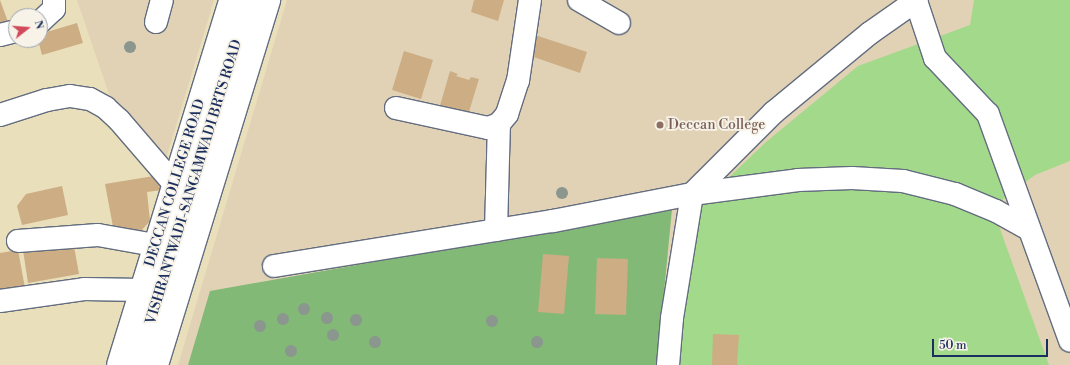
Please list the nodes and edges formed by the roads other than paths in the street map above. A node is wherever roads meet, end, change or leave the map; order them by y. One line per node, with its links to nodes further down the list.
1 (54, 0): 9 (main road)
2 (162, 0): 10 (main road)
3 (230, 0): 15 (main road, DECCAN COLLEGE ROAD)
4 (250, 0): 26 (main road, VISHRANTWADI-SANGAMWADI BRTS ROAD)
5 (269, 0): 27 (main road)
6 (530, 0): 14 (main road)
7 (578, 0): 11 (main road)
8 (917, 0): 16 (main road); 17 (main road)
9 (48, 15)
10 (156, 22)
11 (619, 23)
12 (396, 108): 14 (main road)
13 (0, 115): 15 (main road)
14 (499, 124): 18 (main road)
15 (174, 184): 20 (main road, DECCAN COLLEGE ROAD)
16 (692, 194): 17 (main road); 18 (main road); 28 (main road)
17 (1029, 229): 24 (main road)
18 (496, 230): 21 (main road)
19 (18, 241): 20 (main road)
20 (155, 245): 22 (main road, DECCAN COLLEGE ROAD)
21 (274, 266)
22 (142, 290): 23 (main road); 25 (main road, DECCAN COLLEGE ROAD)
23 (0, 301)
24 (1070, 341)
25 (118, 365)
26 (139, 365)
27 (157, 365)
28 (668, 365)

